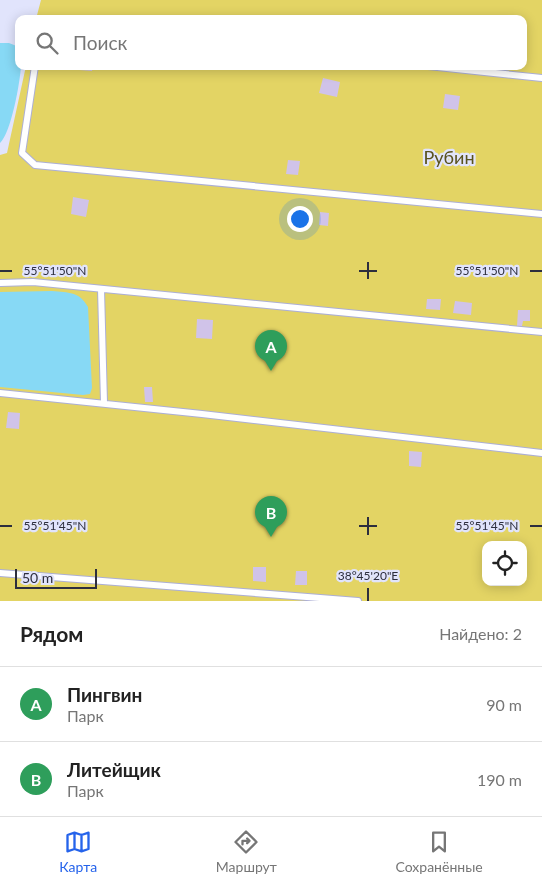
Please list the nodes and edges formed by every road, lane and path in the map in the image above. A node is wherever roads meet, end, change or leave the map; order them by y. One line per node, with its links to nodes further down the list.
1 (34, 70): 4 (lane)
2 (466, 70): 3 (lane)
3 (542, 78)
4 (542, 214)
5 (0, 283): 6 (lane)
6 (101, 289): 7 (lane); 9 (lane)
7 (542, 332)
8 (0, 393): 9 (lane)
9 (104, 403): 10 (lane)
10 (542, 453)
11 (0, 573): 12 (lane)
12 (358, 601)

